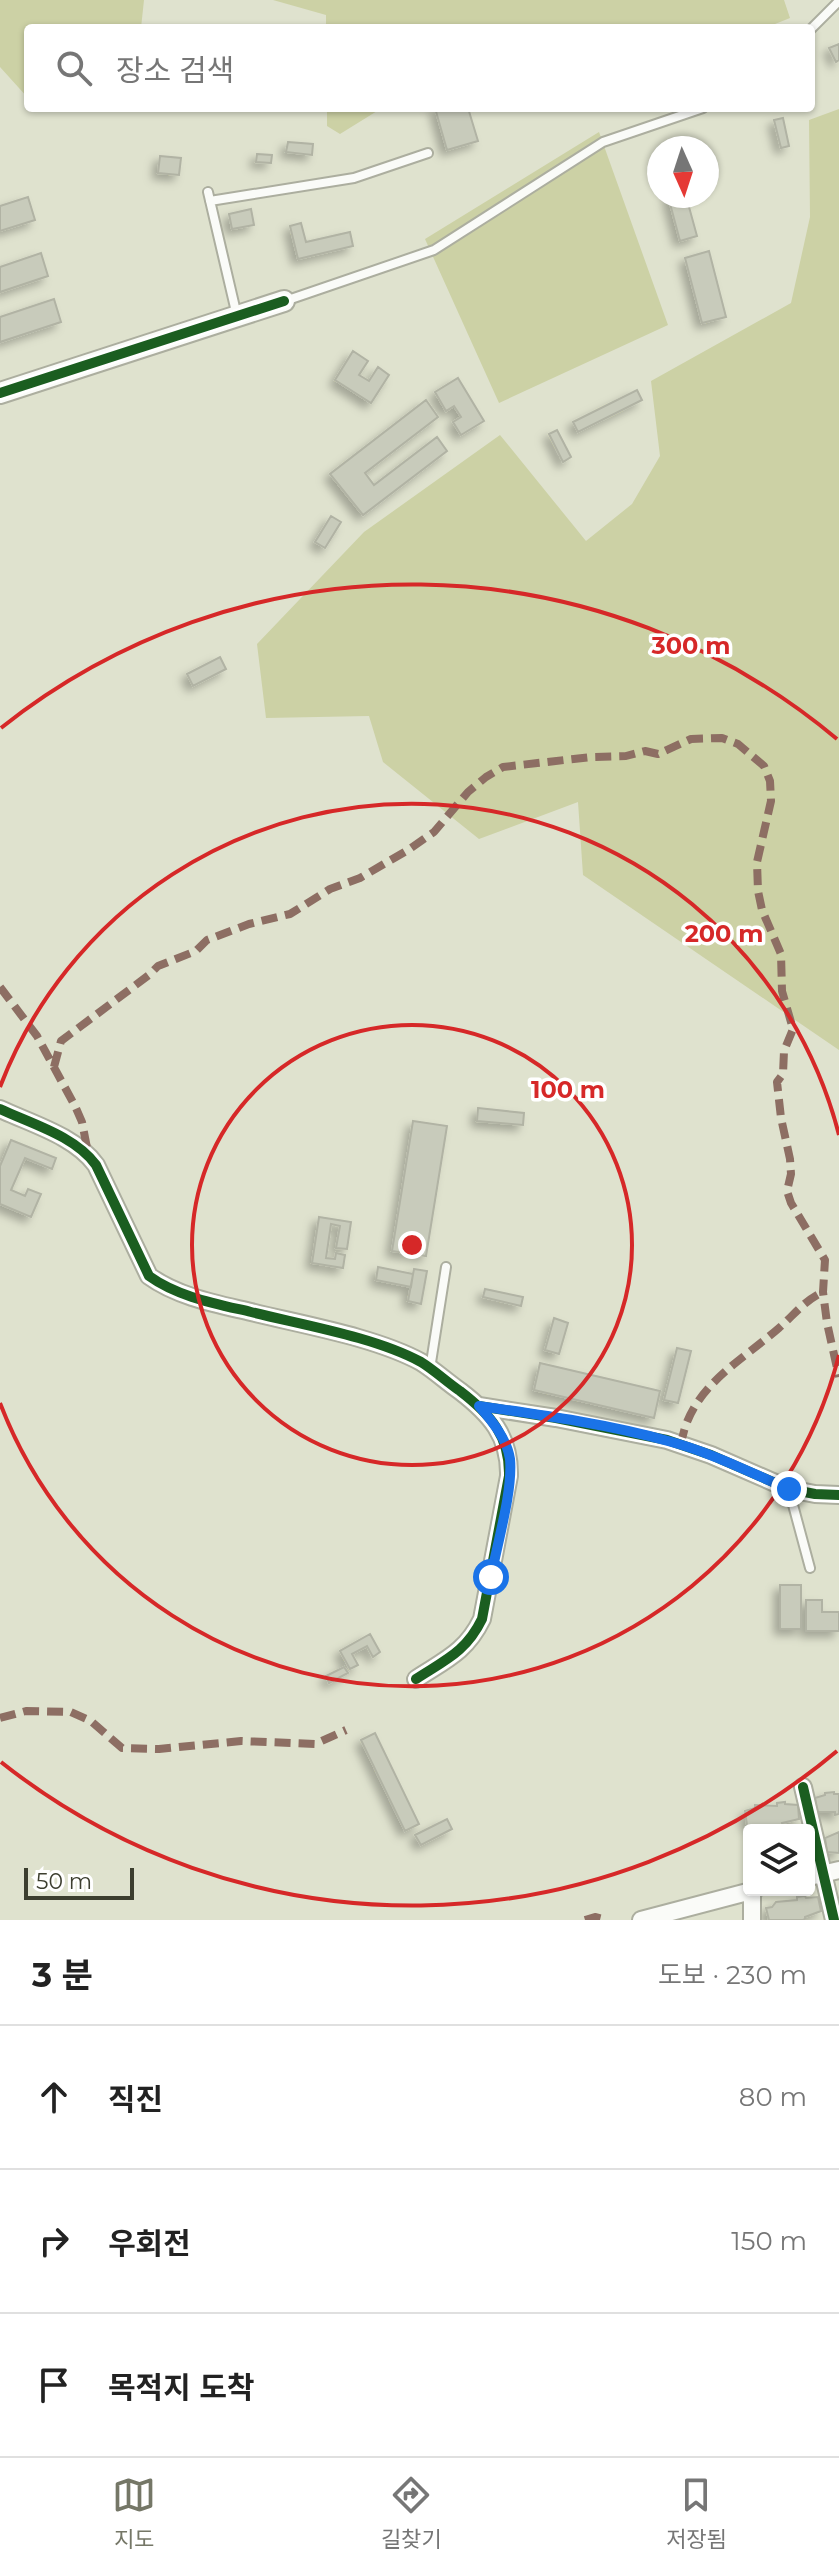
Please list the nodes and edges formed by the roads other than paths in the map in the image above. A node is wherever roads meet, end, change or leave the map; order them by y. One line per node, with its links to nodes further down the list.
1 (839, 1): 2 (lane)
2 (815, 25)
3 (691, 112): 5 (lane)
4 (428, 153): 6 (lane)
5 (284, 301): 6 (street)
6 (238, 317): 7 (street)
7 (0, 393)
8 (0, 1109): 10 (street)
9 (446, 1267): 10 (lane)
10 (430, 1369): 11 (street)
11 (479, 1406): 12 (street); 15 (street)
12 (789, 1489): 13 (street); 14 (lane)
13 (839, 1495)
14 (810, 1568)
15 (416, 1679)
16 (803, 1787): 17 (street)
17 (824, 1873): 22 (street)
18 (743, 1893): 20 (street)
19 (753, 1896): 21 (street)
20 (641, 1920)
21 (752, 1920)
22 (834, 1920)

